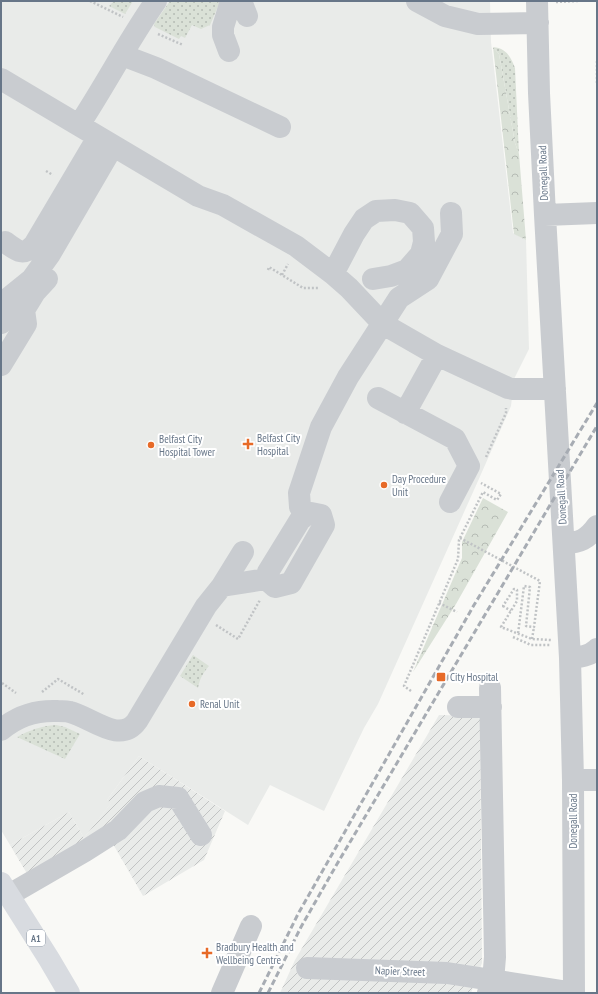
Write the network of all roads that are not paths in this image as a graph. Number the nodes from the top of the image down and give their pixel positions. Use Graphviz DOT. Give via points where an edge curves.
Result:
graph roads {
  1 [pos="156,1"];
  2 [pos="223,1"];
  3 [pos="231,1"];
  4 [pos="417,1"];
  5 [pos="538,1"];
  6 [pos="538,23"];
  7 [pos="222,26"];
  8 [pos="229,52"];
  9 [pos="122,55"];
  10 [pos="1,79"];
  11 [pos="79,125"];
  12 [pos="280,127"];
  13 [pos="106,142"];
  14 [pos="451,213"];
  15 [pos="597,213"];
  16 [pos="545,215"];
  17 [pos="5,242"];
  18 [pos="50,276"];
  19 [pos="373,279"];
  20 [pos="341,281"];
  21 [pos="7,299"];
  22 [pos="1,323"];
  23 [pos="383,324"];
  24 [pos="437,354"];
  25 [pos="1,365"];
  26 [pos="555,395"];
  27 [pos="378,398"];
  28 [pos="405,413"];
  29 [pos="450,502"];
  30 [pos="597,526"];
  31 [pos="564,540"];
  32 [pos="243,552"];
  33 [pos="222,586"];
  34 [pos="570,647"];
  35 [pos="597,649"];
  36 [pos="458,707"];
  37 [pos="1,730"];
  38 [pos="573,780"];
  39 [pos="597,780"];
  40 [pos="201,835"];
  41 [pos="5,889"];
  42 [pos="251,926"];
  43 [pos="307,968"];
  44 [pos="491,987"];
  45 [pos="574,992"];
  46 [pos="69,993"];
  47 [pos="222,993"];
  1 -- 9 [label="street"];
  2 -- 7 [label="street" via="220,13"];
  3 -- 7 [label="street"];
  4 -- 6 [label="street" via="445,16 478,24"];
  5 -- 6 [label="street, Donegall Road"];
  6 -- 16 [label="street, Donegall Road"];
  7 -- 8 [label="street"];
  9 -- 11 [label="street"];
  9 -- 12 [label="street" via="156,68"];
  10 -- 11 [label="street"];
  11 -- 13 [label="street"];
  13 -- 17 [label="street" via="29,250 23,252"];
  13 -- 20 [label="street" via="198,196 223,205 296,246"];
  13 -- 21 [label="street" via="50,254 32,279"];
  14 -- 23 [label="street" via="452,234 428,278 399,298"];
  15 -- 16 [label="street"];
  16 -- 26 [label="street, Donegall Road"];
  18 -- 25 [label="street" via="24,310 26,324"];
  19 -- 20 [label="street" via="407,270 421,254 424,242 423,228 410,213 395,210 376,211 364,219 354,234"];
  20 -- 23 [label="street"];
  21 -- 22 [label="street" via="7,313"];
  23 -- 24 [label="street"];
  23 -- 33 [label="street" via="348,377 321,427 299,493 300,507 306,515 300,520 266,579"];
  24 -- 26 [label="street" via="508,388"];
  24 -- 28 [label="street"];
  26 -- 31 [label="street, Donegall Road"];
  27 -- 28 [label="street"];
  28 -- 29 [label="street" via="455,439 469,466"];
  30 -- 31 [label="street" via="591,536 578,543"];
  31 -- 34 [label="street, Donegall Road"];
  32 -- 33 [label="street"];
  33 -- 37 [label="street" via="206,606 137,721 129,730 106,728 70,711 50,710 23,716"];
  34 -- 35 [label="street" via="583,656"];
  34 -- 38 [label="street, Donegall Road"];
  36 -- 44 [label="street" via="490,698 495,956"];
  38 -- 39 [label="street"];
  38 -- 45 [label="street, Donegall Road"];
  40 -- 41 [label="street" via="178,798 159,796 145,802 118,830 85,851"];
  41 -- 46 [label="main road, A1"];
  42 -- 47 [label="street"];
  43 -- 44 [label="street, Napier Street" via="446,973"];
  44 -- 45 [label="street, Napier Street"];
}
